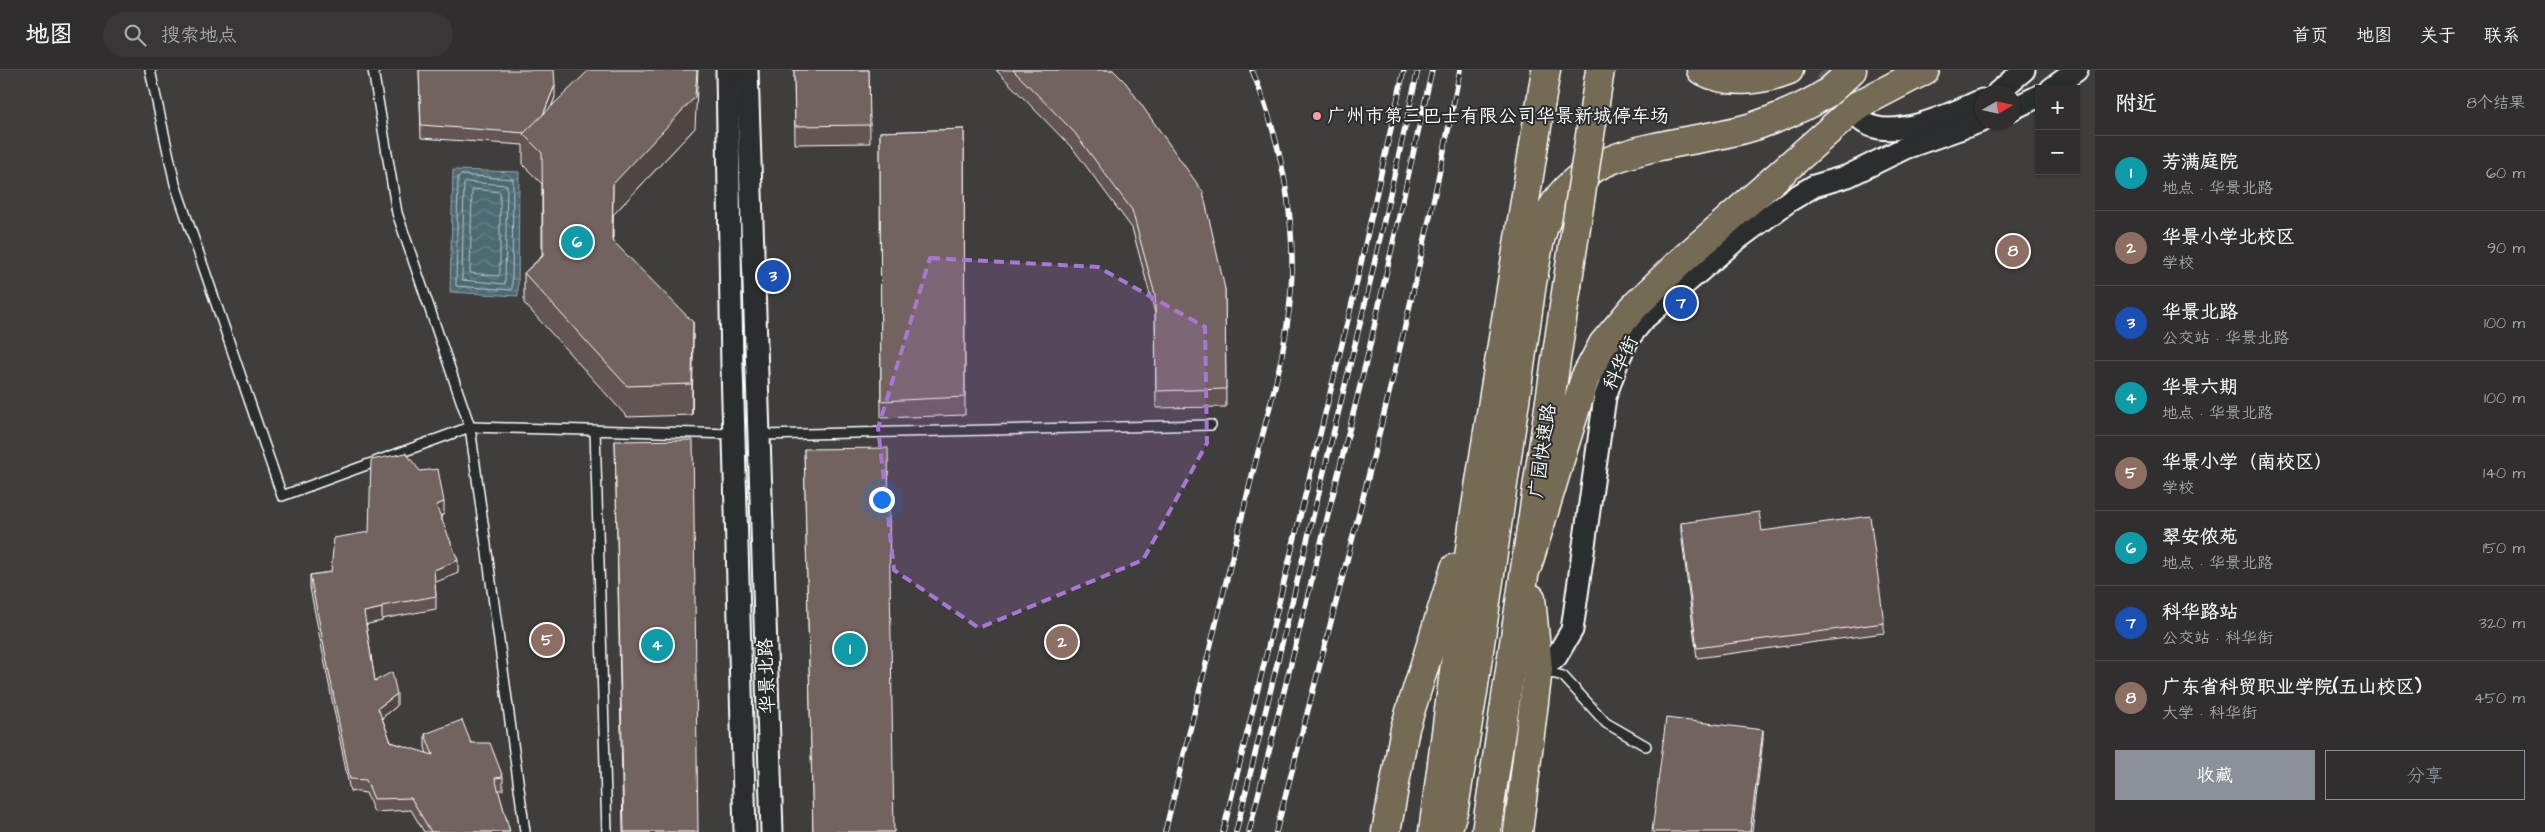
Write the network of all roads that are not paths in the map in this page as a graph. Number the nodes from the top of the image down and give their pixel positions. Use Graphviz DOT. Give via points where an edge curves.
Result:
graph roads {
  1 [pos="150,70"];
  2 [pos="373,70"];
  3 [pos="727,70"];
  4 [pos="747,70"];
  5 [pos="1546,70"];
  6 [pos="1600,70"];
  7 [pos="1701,70"];
  8 [pos="1789,70"];
  9 [pos="1852,70"];
  10 [pos="1925,70"];
  11 [pos="2024,70"];
  12 [pos="2077,70"];
  13 [pos="1826,81"];
  14 [pos="2006,85"];
  15 [pos="2056,85"];
  16 [pos="2035,98"];
  17 [pos="1975,103"];
  18 [pos="2020,105"];
  19 [pos="1861,120"];
  20 [pos="1975,123"];
  21 [pos="1211,426"];
  22 [pos="470,427"];
  23 [pos="595,430"];
  24 [pos="734,434"];
  25 [pos="760,435"];
  26 [pos="1474,519"];
  27 [pos="1527,567"];
  28 [pos="1538,669"];
  29 [pos="1646,746"];
  30 [pos="526,832"];
  31 [pos="607,832"];
  32 [pos="745,832"];
  33 [pos="772,832"];
  34 [pos="1386,832"];
  35 [pos="1434,832"];
  36 [pos="1447,832"];
  37 [pos="1486,832"];
  38 [pos="1518,832"];
  1 -- 22 [label="lane" via="175,184 282,496"];
  2 -- 22 [label="lane" via="396,214"];
  3 -- 24 [label="street, 华景北路"];
  4 -- 25 [label="street, 华景北路"];
  5 -- 26 [label="highway"];
  6 -- 27 [label="highway, 广园快速路, bridge"];
  7 -- 8 [label="highway" via="1714,77 1745,81"];
  9 -- 13 [label="highway"];
  10 -- 27 [label="highway" via="1858,105 1678,264 1602,344 1585,378"];
  11 -- 14 [label="street"];
  12 -- 15 [label="street"];
  13 -- 36 [label="highway" via="1790,112 1754,126 1626,154 1604,163 1565,190 1542,227 1474,682 1454,808"];
  16 -- 18 [label="street"];
  17 -- 19 [label="street" via="1945,118 1898,128 1877,129"];
  20 -- 28 [label="street, 科华街" via="1904,148 1848,176 1814,186 1735,240 1645,318 1616,363 1605,397 1572,630 1556,658"];
  21 -- 25 [label="lane"];
  22 -- 23 [label="lane"];
  22 -- 30 [label="lane"];
  23 -- 24 [label="lane"];
  23 -- 31 [label="lane"];
  24 -- 32 [label="street, 华景北路"];
  25 -- 33 [label="street, 华景北路"];
  26 -- 34 [label="highway" via="1405,728"];
  26 -- 35 [label="highway"];
  27 -- 28 [label="highway"];
  27 -- 37 [label="highway, 广园快速路"];
  28 -- 29 [label="lane" via="1563,676 1606,723"];
  28 -- 38 [label="highway"];
}
